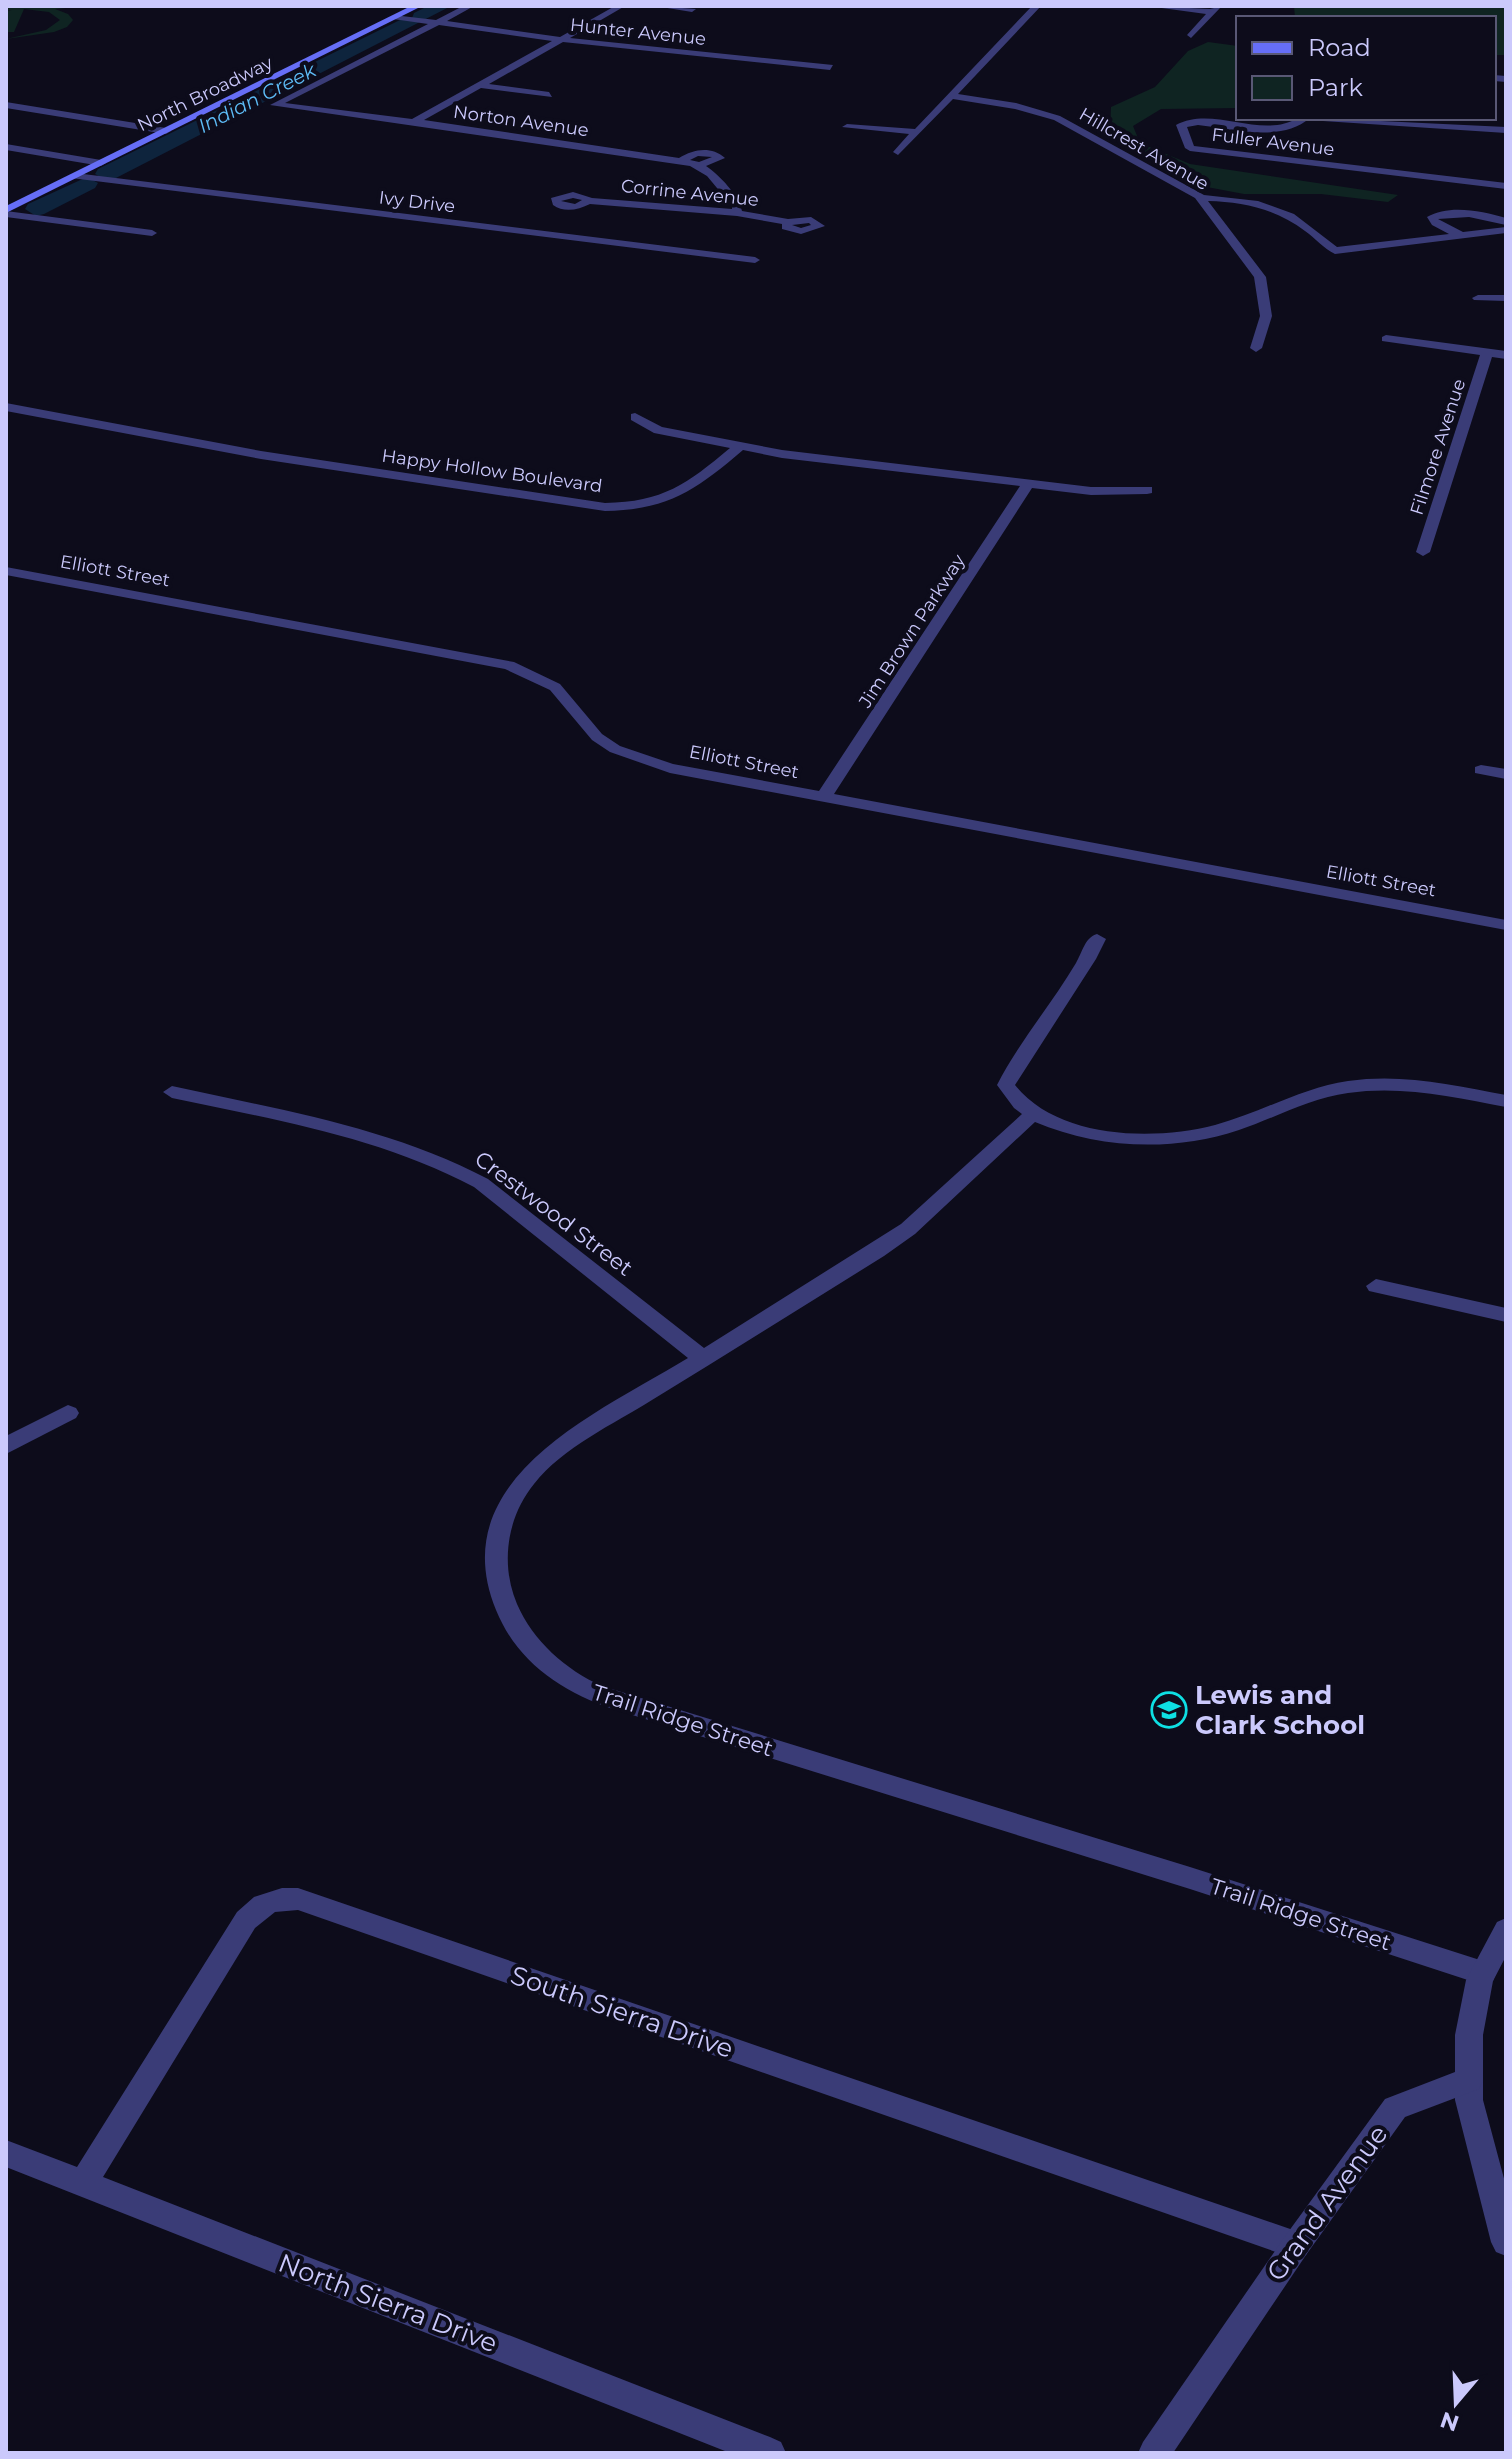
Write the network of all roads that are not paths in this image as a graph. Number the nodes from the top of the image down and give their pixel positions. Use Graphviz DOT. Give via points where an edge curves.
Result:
graph roads {
  1 [pos="418,6"];
  2 [pos="470,6"];
  3 [pos="621,6"];
  4 [pos="659,6"];
  5 [pos="1037,6"];
  6 [pos="1151,6"];
  7 [pos="692,9"];
  8 [pos="1216,9"];
  9 [pos="396,17"];
  10 [pos="438,23"];
  11 [pos="1191,35"];
  12 [pos="561,40"];
  13 [pos="830,67"];
  14 [pos="480,85"];
  15 [pos="549,95"];
  16 [pos="951,96"];
  17 [pos="6,105"];
  18 [pos="275,105"];
  19 [pos="1302,120"];
  20 [pos="1350,120"];
  21 [pos="1408,120"];
  22 [pos="414,122"];
  23 [pos="847,127"];
  24 [pos="1444,127"];
  25 [pos="1506,130"];
  26 [pos="166,131"];
  27 [pos="917,132"];
  28 [pos="6,147"];
  29 [pos="898,152"];
  30 [pos="682,161"];
  31 [pos="101,163"];
  32 [pos="700,165"];
  33 [pos="75,176"];
  34 [pos="1201,198"];
  35 [pos="1499,198"];
  36 [pos="589,201"];
  37 [pos="6,212"];
  38 [pos="737,213"];
  39 [pos="788,222"];
  40 [pos="1506,222"];
  41 [pos="1506,230"];
  42 [pos="152,233"];
  43 [pos="1462,236"];
  44 [pos="755,260"];
  45 [pos="1478,298"];
  46 [pos="1506,298"];
  47 [pos="1386,339"];
  48 [pos="1256,348"];
  49 [pos="1487,353"];
  50 [pos="1506,355"];
  51 [pos="6,407"];
  52 [pos="635,417"];
  53 [pos="740,446"];
  54 [pos="1029,482"];
  55 [pos="1147,490"];
  56 [pos="1423,552"];
  57 [pos="6,571"];
  58 [pos="1481,770"];
  59 [pos="1506,774"];
  60 [pos="823,798"];
  61 [pos="1506,925"];
  62 [pos="1097,939"];
  63 [pos="172,1092"];
  64 [pos="1506,1101"];
  65 [pos="1033,1114"];
  66 [pos="1376,1286"];
  67 [pos="1506,1315"];
  68 [pos="704,1359"];
  69 [pos="68,1413"];
  70 [pos="6,1446"];
  71 [pos="1506,1930"];
  72 [pos="1483,1973"];
  73 [pos="1469,2080"];
  74 [pos="6,2153"];
  75 [pos="83,2183"];
  76 [pos="1506,2242"];
  77 [pos="1296,2245"];
  78 [pos="770,2453"];
  79 [pos="1154,2453"];
  1 -- 9 [label="main road, North Broadway"];
  2 -- 10 [label="street, North Broadway"];
  3 -- 12 [label="street"];
  4 -- 7 [label="street"];
  5 -- 16 [label="street"];
  6 -- 8 [label="street"];
  8 -- 11 [label="street"];
  9 -- 10 [label="street, Hunter Avenue"];
  9 -- 26 [label="main road, North Broadway"];
  10 -- 12 [label="street, Hunter Avenue"];
  10 -- 18 [label="street, North Broadway"];
  12 -- 13 [label="street, Hunter Avenue"];
  12 -- 14 [label="street"];
  14 -- 15 [label="street"];
  14 -- 22 [label="street"];
  16 -- 27 [label="street"];
  16 -- 34 [label="street, Hillcrest Avenue" via="1057,118"];
  17 -- 26 [label="street"];
  18 -- 22 [label="street, Norton Avenue"];
  19 -- 35 [label="street, Fuller Avenue" via="1276,130 1181,125 1190,148"];
  20 -- 24 [label="street"];
  21 -- 24 [label="street"];
  22 -- 30 [label="street, Norton Avenue"];
  23 -- 27 [label="street"];
  24 -- 25 [label="street"];
  26 -- 31 [label="main road, North Broadway"];
  27 -- 29 [label="street"];
  28 -- 31 [label="street"];
  30 -- 32 [label="street, Norton Avenue"];
  30 -- 32 [label="street" via="697,153 720,158"];
  31 -- 33 [label="main road, North Broadway"];
  32 -- 38 [label="street" via="737,206"];
  33 -- 37 [label="main road, North Broadway"];
  33 -- 44 [label="street, Ivy Drive"];
  34 -- 43 [label="street" via="1266,205 1335,251"];
  34 -- 48 [label="street, Hillcrest Avenue" via="1260,277 1266,316"];
  35 -- 40 [label="street"];
  35 -- 43 [label="street" via="1432,217"];
  36 -- 38 [label="street, Corrine Avenue"];
  37 -- 42 [label="street"];
  38 -- 39 [label="street, Corrine Avenue"];
  41 -- 43 [label="street"];
  45 -- 46 [label="street"];
  47 -- 49 [label="street"];
  49 -- 50 [label="street"];
  49 -- 56 [label="street, Filmore Avenue"];
  51 -- 53 [label="street, Happy Hollow Boulevard" via="273,457 605,507 670,499"];
  52 -- 53 [label="street" via="658,430"];
  53 -- 54 [label="street"];
  54 -- 55 [label="street" via="1091,491"];
  54 -- 60 [label="street, Jim Brown Parkway"];
  57 -- 60 [label="street, Elliott Street" via="509,665 555,687 597,737 628,755"];
  58 -- 59 [label="street"];
  60 -- 61 [label="street, Elliott Street"];
  62 -- 65 [label="street" via="1006,1085 1011,1097"];
  63 -- 68 [label="street, Crestwood Street" via="398,1146 457,1169"];
  64 -- 65 [label="street" via="1420,1087 1365,1085 1313,1095 1210,1132 1179,1135 1076,1131"];
  65 -- 68 [label="street, Trail Ridge Street" via="908,1229"];
  66 -- 67 [label="street"];
  68 -- 72 [label="street, Trail Ridge Street" via="550,1455 509,1503 496,1545 498,1589 510,1620 547,1665 579,1686 651,1711"];
  69 -- 70 [label="street"];
  71 -- 72 [label="street"];
  72 -- 73 [label="street" via="1469,2035"];
  73 -- 76 [label="street" via="1469,2100"];
  73 -- 77 [label="street, Grand Avenue" via="1395,2108"];
  74 -- 75 [label="street, North Sierra Drive"];
  75 -- 77 [label="street, South Sierra Drive" via="246,1920 276,1898 313,1904"];
  75 -- 78 [label="street, North Sierra Drive"];
  77 -- 79 [label="street, Grand Avenue"];
}
